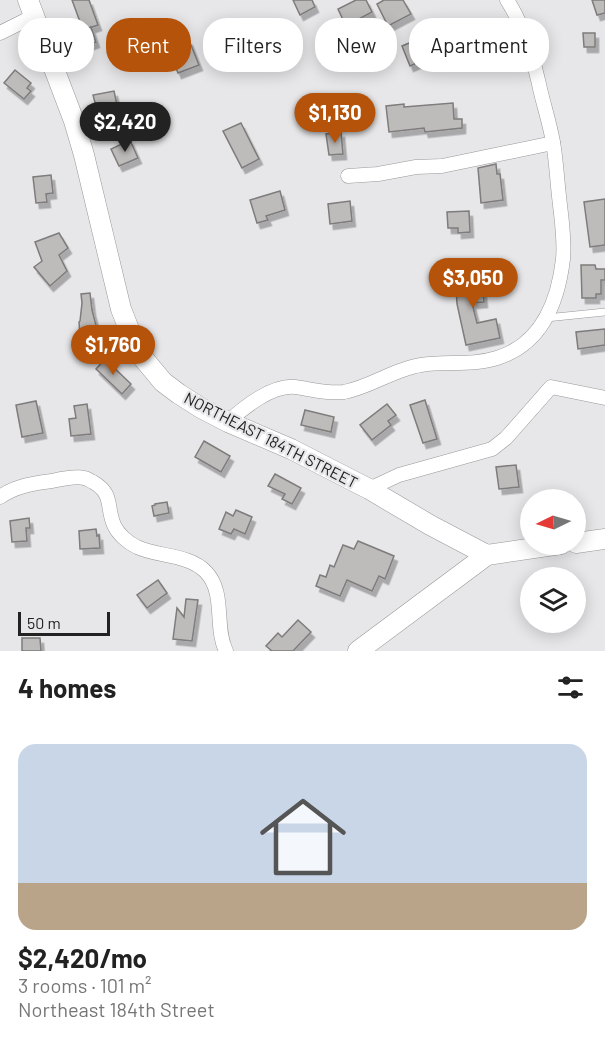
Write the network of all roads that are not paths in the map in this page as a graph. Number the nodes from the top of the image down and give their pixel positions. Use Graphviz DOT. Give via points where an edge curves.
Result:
graph roads {
  1 [pos="507,0"];
  2 [pos="31,8"];
  3 [pos="0,33"];
  4 [pos="553,143"];
  5 [pos="348,176"];
  6 [pos="605,312"];
  7 [pos="546,318"];
  8 [pos="605,399"];
  9 [pos="228,422"];
  10 [pos="369,489"];
  11 [pos="0,497"];
  12 [pos="605,539"];
  13 [pos="586,542"];
  14 [pos="520,550"];
  15 [pos="487,555"];
  16 [pos="226,651"];
  17 [pos="358,651"];
  1 -- 4 [label="street" via="534,63"];
  2 -- 3 [label="street"];
  2 -- 9 [label="street, NORTHEAST 184TH STREET" via="74,121 118,299 132,336 143,358 164,382"];
  4 -- 5 [label="street" via="442,166"];
  4 -- 7 [label="street" via="563,232 562,259"];
  6 -- 7 [label="lane"];
  7 -- 9 [label="street" via="534,337 499,358 477,363 422,364 343,392 293,387 276,390 243,408"];
  8 -- 10 [label="street" via="551,387 492,449 399,475"];
  9 -- 10 [label="street, NORTHEAST 184TH STREET"];
  10 -- 15 [label="street, NORTHEAST 184TH STREET"];
  11 -- 16 [label="street" via="30,484 84,477 103,488 114,526 124,539 137,547 189,560 206,572 215,588 221,641"];
  12 -- 13 [label="street"];
  14 -- 15 [label="street"];
  15 -- 17 [label="street"];
}
